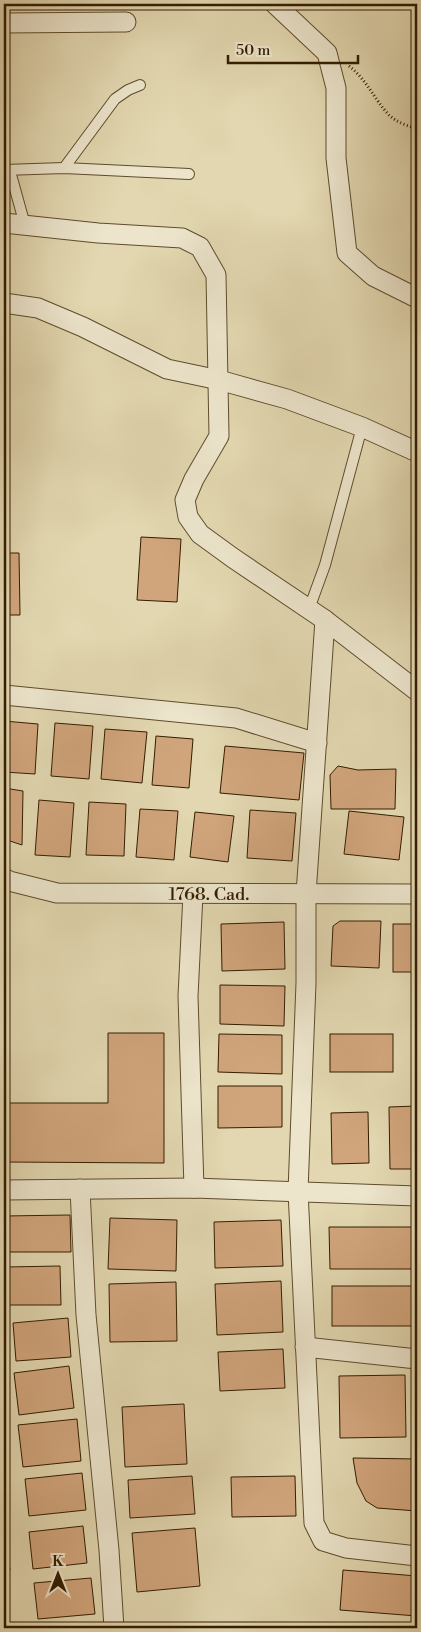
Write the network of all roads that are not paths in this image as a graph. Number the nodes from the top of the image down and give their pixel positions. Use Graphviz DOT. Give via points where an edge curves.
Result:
graph roads {
  1 [pos="275,4"];
  2 [pos="126,22"];
  3 [pos="4,23"];
  4 [pos="140,85"];
  5 [pos="64,168"];
  6 [pos="7,170"];
  7 [pos="189,174"];
  8 [pos="4,223"];
  9 [pos="25,225"];
  10 [pos="417,298"];
  11 [pos="4,302"];
  12 [pos="219,380"];
  13 [pos="362,427"];
  14 [pos="417,452"];
  15 [pos="309,609"];
  16 [pos="325,620"];
  17 [pos="417,691"];
  18 [pos="4,696"];
  19 [pos="317,742"];
  20 [pos="4,878"];
  21 [pos="193,894"];
  22 [pos="306,894"];
  23 [pos="417,894"];
  24 [pos="194,1188"];
  25 [pos="80,1189"];
  26 [pos="4,1190"];
  27 [pos="298,1191"];
  28 [pos="417,1196"];
  29 [pos="305,1347"];
  30 [pos="417,1359"];
  31 [pos="417,1556"];
  32 [pos="114,1628"];
  1 -- 10 [label="street" via="327,53 336,88 336,158 347,253 372,276"];
  2 -- 3 [label="street"];
  4 -- 5 [label="lane" via="115,99"];
  5 -- 6 [label="lane"];
  5 -- 7 [label="lane"];
  6 -- 9 [label="lane"];
  8 -- 9 [label="street"];
  9 -- 12 [label="street" via="182,238 200,247 216,275"];
  11 -- 12 [label="street" via="38,308 167,369"];
  12 -- 13 [label="street" via="287,399"];
  12 -- 15 [label="street" via="219,436 185,500 188,518 200,534"];
  13 -- 14 [label="street"];
  13 -- 15 [label="lane" via="325,566"];
  15 -- 16 [label="street"];
  16 -- 17 [label="street"];
  16 -- 19 [label="street"];
  18 -- 19 [label="street" via="236,718"];
  19 -- 22 [label="street"];
  20 -- 21 [label="street, 1768. Cad." via="57,893"];
  21 -- 22 [label="street, 1768. Cad."];
  21 -- 24 [label="street" via="188,996"];
  22 -- 23 [label="street, 1768. Cad."];
  22 -- 27 [label="street"];
  24 -- 25 [label="street"];
  24 -- 27 [label="street"];
  25 -- 26 [label="street"];
  25 -- 32 [label="street" via="86,1315"];
  27 -- 28 [label="street"];
  27 -- 29 [label="street"];
  29 -- 30 [label="street"];
  29 -- 31 [label="street" via="314,1523 323,1541 346,1548"];
}
